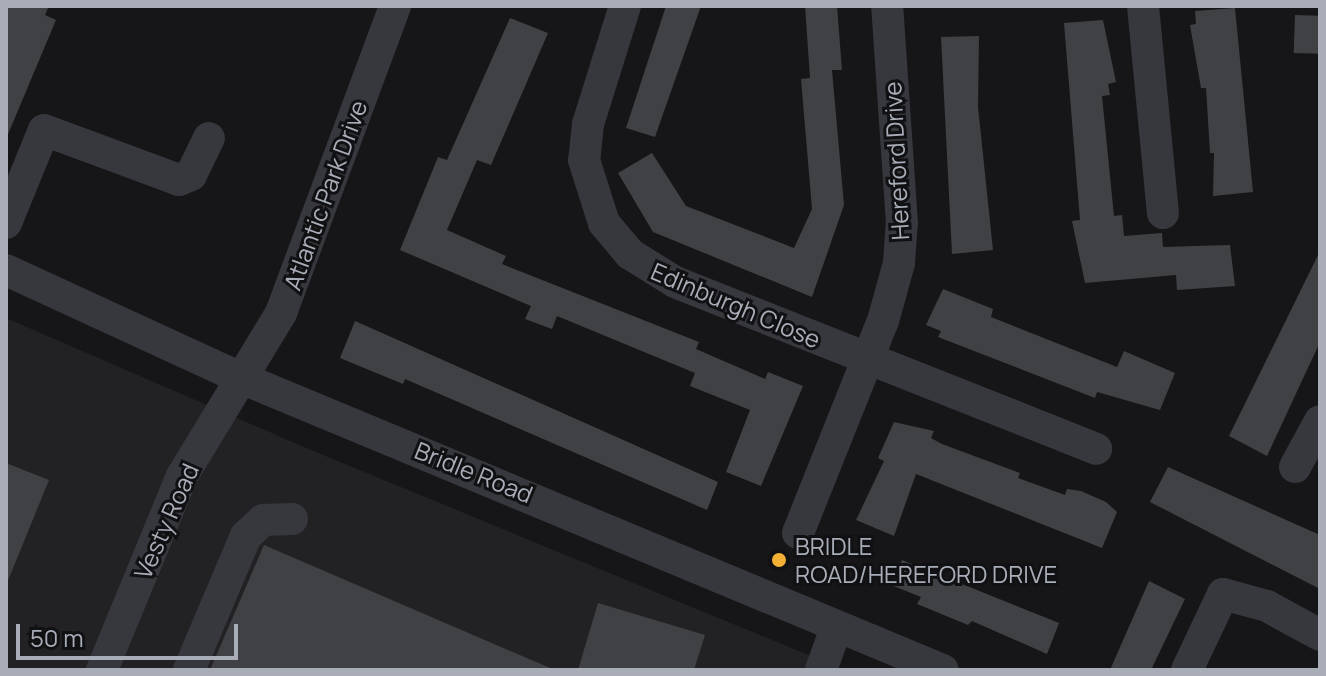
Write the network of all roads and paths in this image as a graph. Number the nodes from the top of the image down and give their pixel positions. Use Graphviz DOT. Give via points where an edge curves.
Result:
graph roads {
  1 [pos="395,6"];
  2 [pos="887,6"];
  3 [pos="1143,6"];
  4 [pos="625,8"];
  5 [pos="209,138"];
  6 [pos="1163,213"];
  7 [pos="6,223"];
  8 [pos="6,270"];
  9 [pos="868,360"];
  10 [pos="241,378"];
  11 [pos="1320,421"];
  12 [pos="1096,449"];
  13 [pos="1295,467"];
  14 [pos="292,519"];
  15 [pos="798,533"];
  16 [pos="836,628"];
  17 [pos="1320,635"];
  18 [pos="102,670"];
  19 [pos="189,670"];
  20 [pos="821,670"];
  21 [pos="943,670"];
  22 [pos="1187,670"];
  1 -- 10 [label="street, Atlantic Park Drive" via="281,313"];
  2 -- 9 [label="street, Hereford Drive" via="902,224 894,289"];
  3 -- 6 [label="street"];
  4 -- 9 [label="street, Edinburgh Close" via="584,143 588,184 615,240 648,269 675,282"];
  5 -- 7 [label="street" via="191,175 179,180 44,130"];
  8 -- 10 [label="street, Bridle Road"];
  9 -- 12 [label="street"];
  9 -- 15 [label="street, Hereford Drive"];
  10 -- 16 [label="street, Bridle Road" via="518,489"];
  10 -- 18 [label="street, Vesty Road" via="182,476"];
  11 -- 13 [label="street"];
  14 -- 19 [label="street" via="263,520 246,536"];
  16 -- 20 [label="street"];
  16 -- 21 [label="street, Bridle Road"];
  17 -- 22 [label="street" via="1267,606 1223,594"];
}
